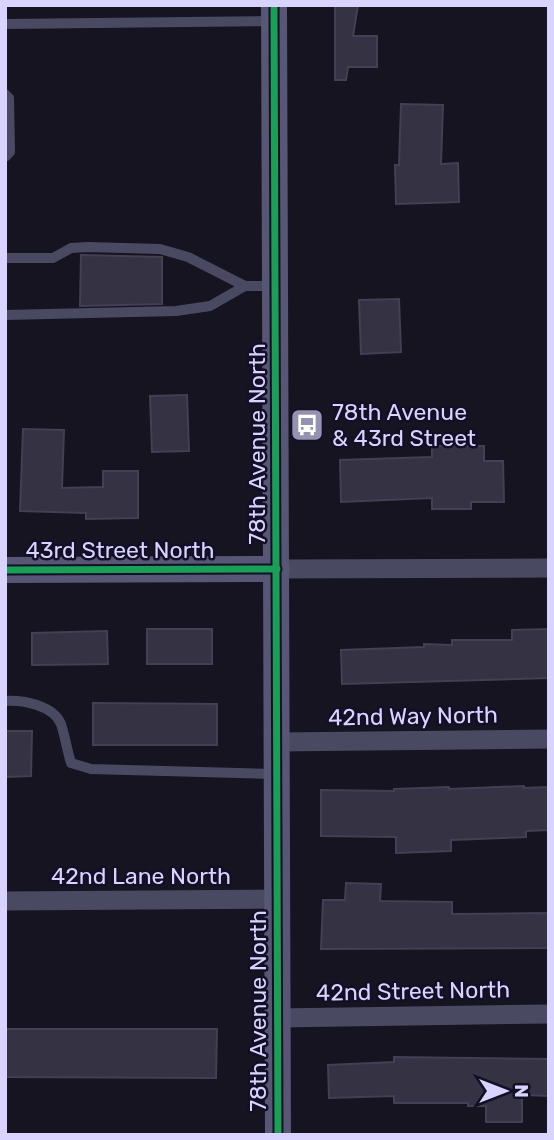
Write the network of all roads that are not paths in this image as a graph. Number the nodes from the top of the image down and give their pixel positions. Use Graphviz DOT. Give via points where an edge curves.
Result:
graph roads {
  1 [pos="274,13"];
  2 [pos="5,24"];
  3 [pos="5,94"];
  4 [pos="5,157"];
  5 [pos="5,258"];
  6 [pos="245,286"];
  7 [pos="275,286"];
  8 [pos="5,315"];
  9 [pos="549,568"];
  10 [pos="276,569"];
  11 [pos="5,570"];
  12 [pos="5,701"];
  13 [pos="549,739"];
  14 [pos="277,743"];
  15 [pos="277,774"];
  16 [pos="277,899"];
  17 [pos="5,901"];
  18 [pos="549,1014"];
  19 [pos="277,1018"];
  20 [pos="278,1135"];
  1 -- 2 [label="lane"];
  1 -- 7 [label="street, 78th Avenue North"];
  3 -- 4 [label="lane" via="9,98 10,152"];
  5 -- 6 [label="lane" via="53,258 71,248 88,247 160,249 188,257"];
  6 -- 7 [label="lane"];
  6 -- 8 [label="lane" via="210,306 176,311"];
  7 -- 10 [label="street, 78th Avenue North"];
  9 -- 10 [label="street, 43rd Street North"];
  10 -- 11 [label="street, 43rd Street North"];
  10 -- 14 [label="street, 78th Avenue North"];
  12 -- 15 [label="lane" via="43,708 60,721 71,763 91,769"];
  13 -- 14 [label="street, 42nd Way North"];
  14 -- 15 [label="street, 78th Avenue North"];
  15 -- 16 [label="street, 78th Avenue North"];
  16 -- 17 [label="street, 42nd Lane North"];
  16 -- 19 [label="street, 78th Avenue North"];
  18 -- 19 [label="street, 42nd Street North"];
  19 -- 20 [label="street, 78th Avenue North"];
}
